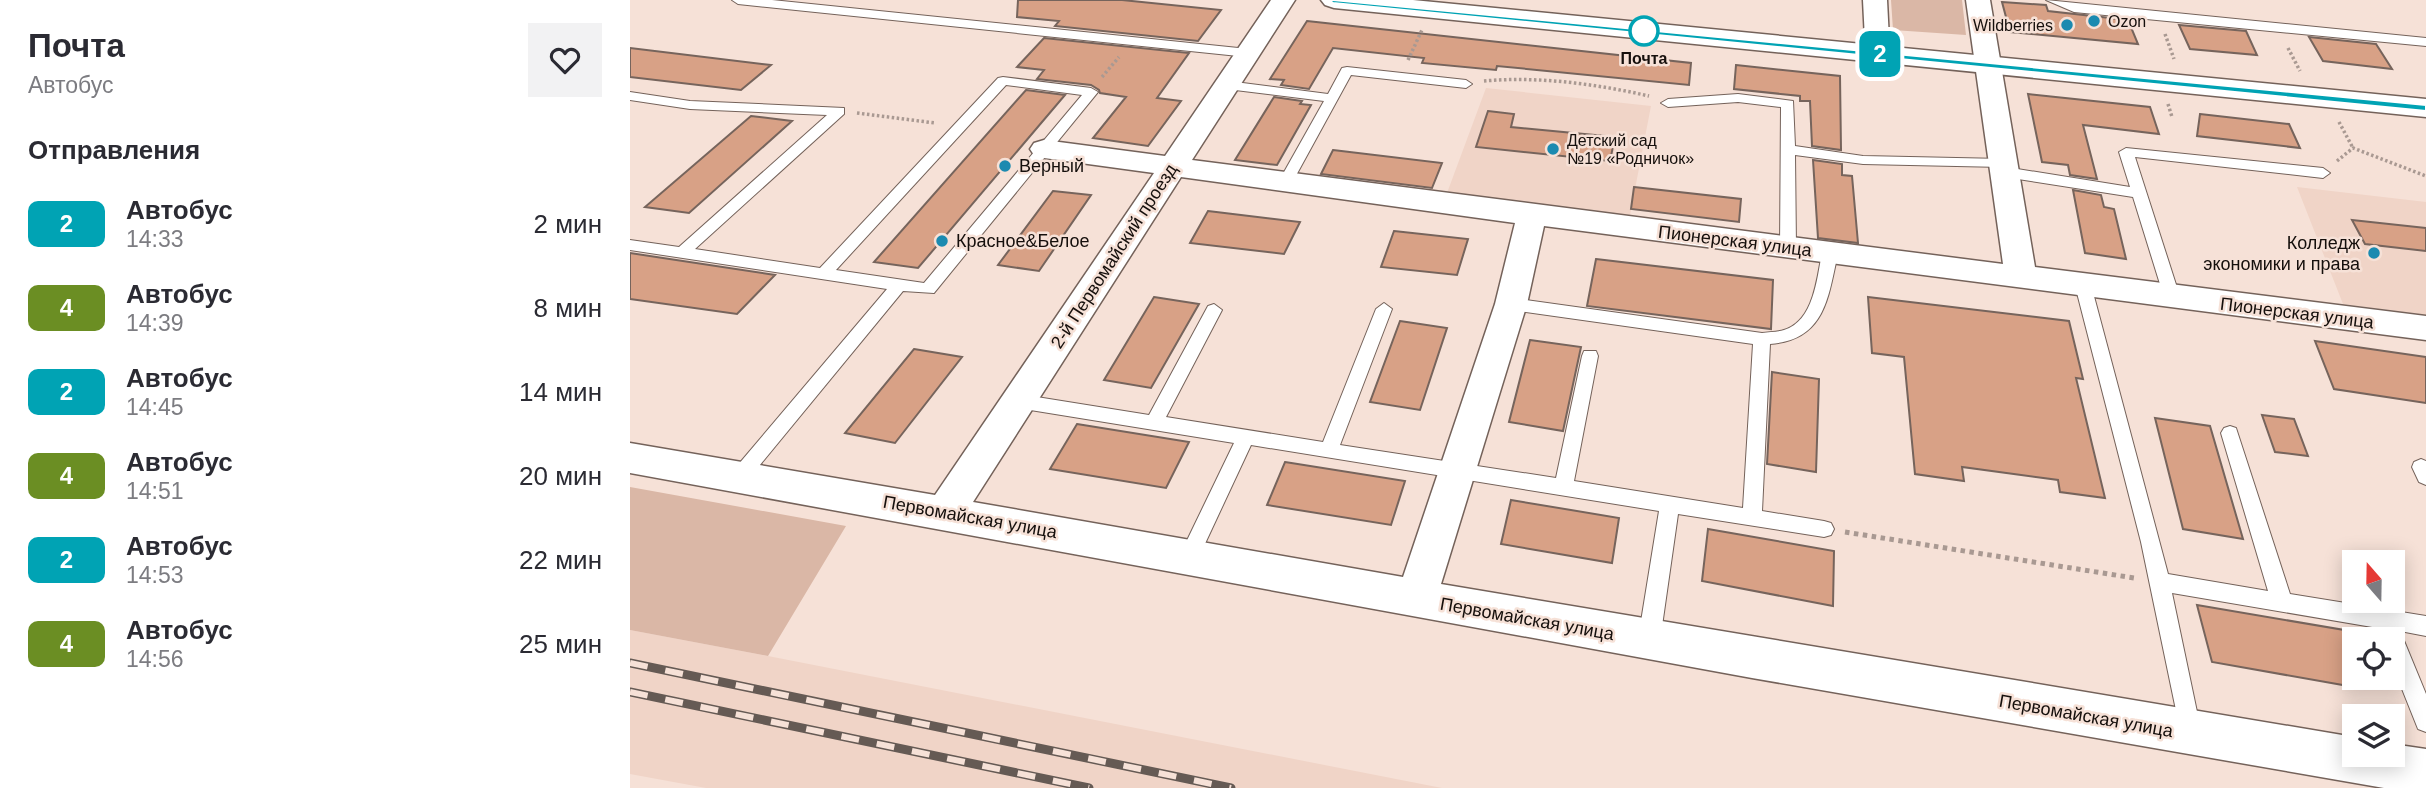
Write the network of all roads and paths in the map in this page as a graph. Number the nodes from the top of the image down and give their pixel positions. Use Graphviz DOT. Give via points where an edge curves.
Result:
graph roads {
  1 [pos="738,0"];
  2 [pos="1283,0"];
  3 [pos="1334,0"];
  4 [pos="1875,0"];
  5 [pos="1978,0"];
  6 [pos="2052,0"];
  7 [pos="1426,22"];
  8 [pos="2277,28"];
  9 [pos="2426,42"];
  10 [pos="1132,43"];
  11 [pos="1248,52"];
  12 [pos="1874,54"];
  13 [pos="1989,66"];
  14 [pos="1400,76"];
  15 [pos="2304,77"];
  16 [pos="1466,84"];
  17 [pos="1227,85"];
  18 [pos="1091,92"];
  19 [pos="630,96"];
  20 [pos="1332,98"];
  21 [pos="1668,103"];
  22 [pos="2426,108"];
  23 [pos="839,111"];
  24 [pos="2336,116"];
  25 [pos="963,126"];
  26 [pos="2353,148"];
  27 [pos="1044,149"];
  28 [pos="1789,150"];
  29 [pos="1174,165"];
  30 [pos="2004,167"];
  31 [pos="2323,173"];
  32 [pos="2426,176"];
  33 [pos="1286,181"];
  34 [pos="2139,193"];
  35 [pos="1532,215"];
  36 [pos="630,245"];
  37 [pos="1788,248"];
  38 [pos="683,252"];
  39 [pos="1830,253"];
  40 [pos="825,272"];
  41 [pos="2021,277"];
  42 [pos="2083,285"];
  43 [pos="898,286"];
  44 [pos="2172,297"];
  45 [pos="1511,303"];
  46 [pos="1384,309"];
  47 [pos="1214,310"];
  48 [pos="2426,328"];
  49 [pos="1762,339"];
  50 [pos="1590,356"];
  51 [pos="1018,401"];
  52 [pos="1154,423"];
  53 [pos="2230,433"];
  54 [pos="1246,437"];
  55 [pos="1329,450"];
  56 [pos="630,458"];
  57 [pos="1457,471"];
  58 [pos="739,477"];
  59 [pos="1563,488"];
  60 [pos="1670,505"];
  61 [pos="945,512"];
  62 [pos="1752,517"];
  63 [pos="1824,529"];
  64 [pos="1189,557"];
  65 [pos="2159,582"];
  66 [pos="1416,599"];
  67 [pos="2282,602"];
  68 [pos="2385,619"];
  69 [pos="2426,626"];
  70 [pos="1649,640"];
  71 [pos="2426,721"];
  72 [pos="2191,734"];
  73 [pos="2426,772"];
  1 -- 10 [label="lane"];
  2 -- 11 [label="street, 2-й Первомайский проезд"];
  3 -- 12 [label="main road"];
  4 -- 12 [label="street"];
  5 -- 13 [label="street"];
  6 -- 8 [label="lane" via="2074,8"];
  7 -- 14 [label="path"];
  8 -- 9 [label="lane"];
  8 -- 15 [label="path"];
  10 -- 11 [label="lane"];
  10 -- 18 [label="path"];
  11 -- 17 [label="street, 2-й Первомайский проезд"];
  12 -- 13 [label="main road"];
  13 -- 22 [label="main road"];
  13 -- 30 [label="street"];
  14 -- 16 [label="lane"];
  14 -- 20 [label="lane" via="1347,71"];
  16 -- 21 [label="path" via="1517,79 1620,90"];
  17 -- 20 [label="lane"];
  17 -- 29 [label="street, 2-й Первомайский проезд"];
  18 -- 25 [label="lane" via="1003,81"];
  18 -- 27 [label="lane"];
  19 -- 23 [label="lane" via="690,105"];
  20 -- 33 [label="lane"];
  21 -- 28 [label="lane" via="1738,98 1788,104"];
  23 -- 25 [label="path"];
  23 -- 38 [label="lane"];
  24 -- 26 [label="path"];
  25 -- 40 [label="lane"];
  26 -- 31 [label="path"];
  26 -- 32 [label="path"];
  27 -- 29 [label="street, Пионерская улица"];
  27 -- 43 [label="lane" via="928,289"];
  28 -- 30 [label="lane" via="1863,160"];
  28 -- 37 [label="lane"];
  29 -- 33 [label="street, Пионерская улица"];
  29 -- 51 [label="street, 2-й Первомайский проезд"];
  30 -- 34 [label="lane"];
  30 -- 41 [label="street"];
  31 -- 34 [label="lane" via="2126,152"];
  33 -- 35 [label="street, Пионерская улица"];
  34 -- 44 [label="lane"];
  35 -- 37 [label="street, Пионерская улица"];
  35 -- 45 [label="street"];
  36 -- 38 [label="lane"];
  37 -- 39 [label="street, Пионерская улица"];
  38 -- 40 [label="lane"];
  39 -- 41 [label="street, Пионерская улица"];
  39 -- 49 [label="lane" via="1816,309 1807,323 1790,335"];
  40 -- 43 [label="lane"];
  41 -- 42 [label="street, Пионерская улица"];
  42 -- 44 [label="street, Пионерская улица"];
  42 -- 65 [label="lane"];
  43 -- 58 [label="lane"];
  44 -- 48 [label="street, Пионерская улица"];
  45 -- 49 [label="lane"];
  45 -- 57 [label="street"];
  46 -- 55 [label="lane"];
  47 -- 52 [label="lane"];
  49 -- 62 [label="lane"];
  50 -- 59 [label="lane"];
  51 -- 52 [label="lane"];
  51 -- 61 [label="street, 2-й Первомайский проезд"];
  52 -- 54 [label="lane"];
  53 -- 67 [label="lane"];
  54 -- 55 [label="lane"];
  54 -- 64 [label="lane"];
  55 -- 57 [label="lane"];
  56 -- 58 [label="street, Первомайская улица"];
  57 -- 59 [label="lane"];
  57 -- 66 [label="street"];
  58 -- 61 [label="street, Первомайская улица"];
  59 -- 60 [label="lane"];
  60 -- 62 [label="lane"];
  60 -- 70 [label="lane"];
  61 -- 64 [label="street, Первомайская улица"];
  62 -- 63 [label="lane"];
  63 -- 65 [label="path"];
  64 -- 66 [label="street, Первомайская улица"];
  65 -- 67 [label="lane"];
  65 -- 72 [label="lane"];
  66 -- 70 [label="street, Первомайская улица"];
  67 -- 68 [label="lane"];
  68 -- 69 [label="lane"];
  68 -- 71 [label="lane"];
  70 -- 72 [label="street, Первомайская улица"];
  72 -- 73 [label="street, Первомайская улица"];
}
